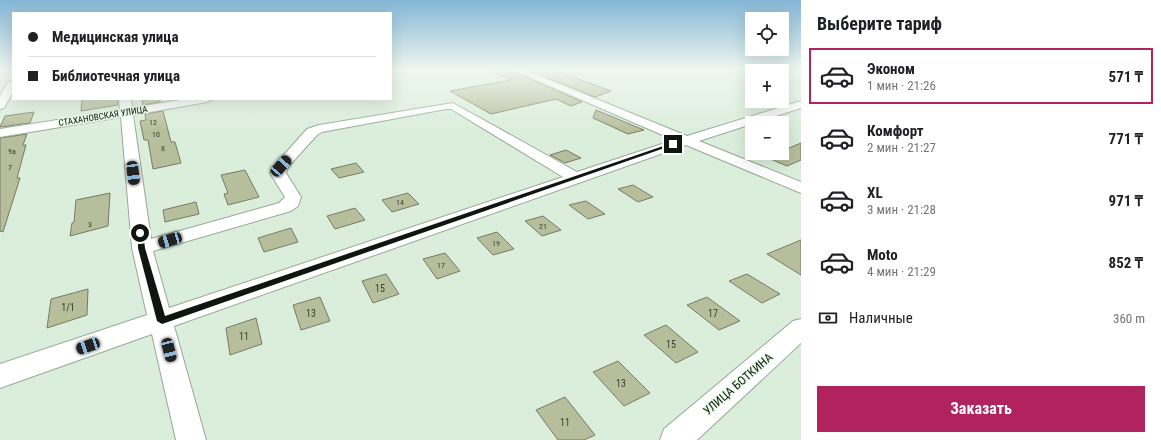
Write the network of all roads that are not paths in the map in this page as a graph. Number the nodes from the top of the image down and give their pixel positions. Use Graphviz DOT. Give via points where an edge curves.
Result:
graph roads {
  1 [pos="9,91"];
  2 [pos="568,91"];
  3 [pos="195,100"];
  4 [pos="801,104"];
  5 [pos="0,106"];
  6 [pos="125,106"];
  7 [pos="0,133"];
  8 [pos="687,140"];
  9 [pos="576,178"];
  10 [pos="801,188"];
  11 [pos="142,248"];
  12 [pos="162,321"];
  13 [pos="801,328"];
  14 [pos="0,376"];
  15 [pos="191,440"];
  16 [pos="674,440"];
  1 -- 5 [label="street"];
  2 -- 8 [label="street"];
  3 -- 6 [label="street, СТАХАНОВСКАЯ УЛИЦА"];
  4 -- 8 [label="street"];
  6 -- 7 [label="street, СТАХАНОВСКАЯ УЛИЦА"];
  6 -- 11 [label="street"];
  8 -- 9 [label="street"];
  8 -- 10 [label="street"];
  9 -- 11 [label="street" via="453,106 446,106 312,132 281,166 278,173 292,197 292,202 285,207"];
  9 -- 12 [label="street"];
  11 -- 12 [label="street"];
  12 -- 14 [label="street"];
  12 -- 15 [label="street"];
  13 -- 16 [label="street, УЛИЦА БОТКИНА"];
}
